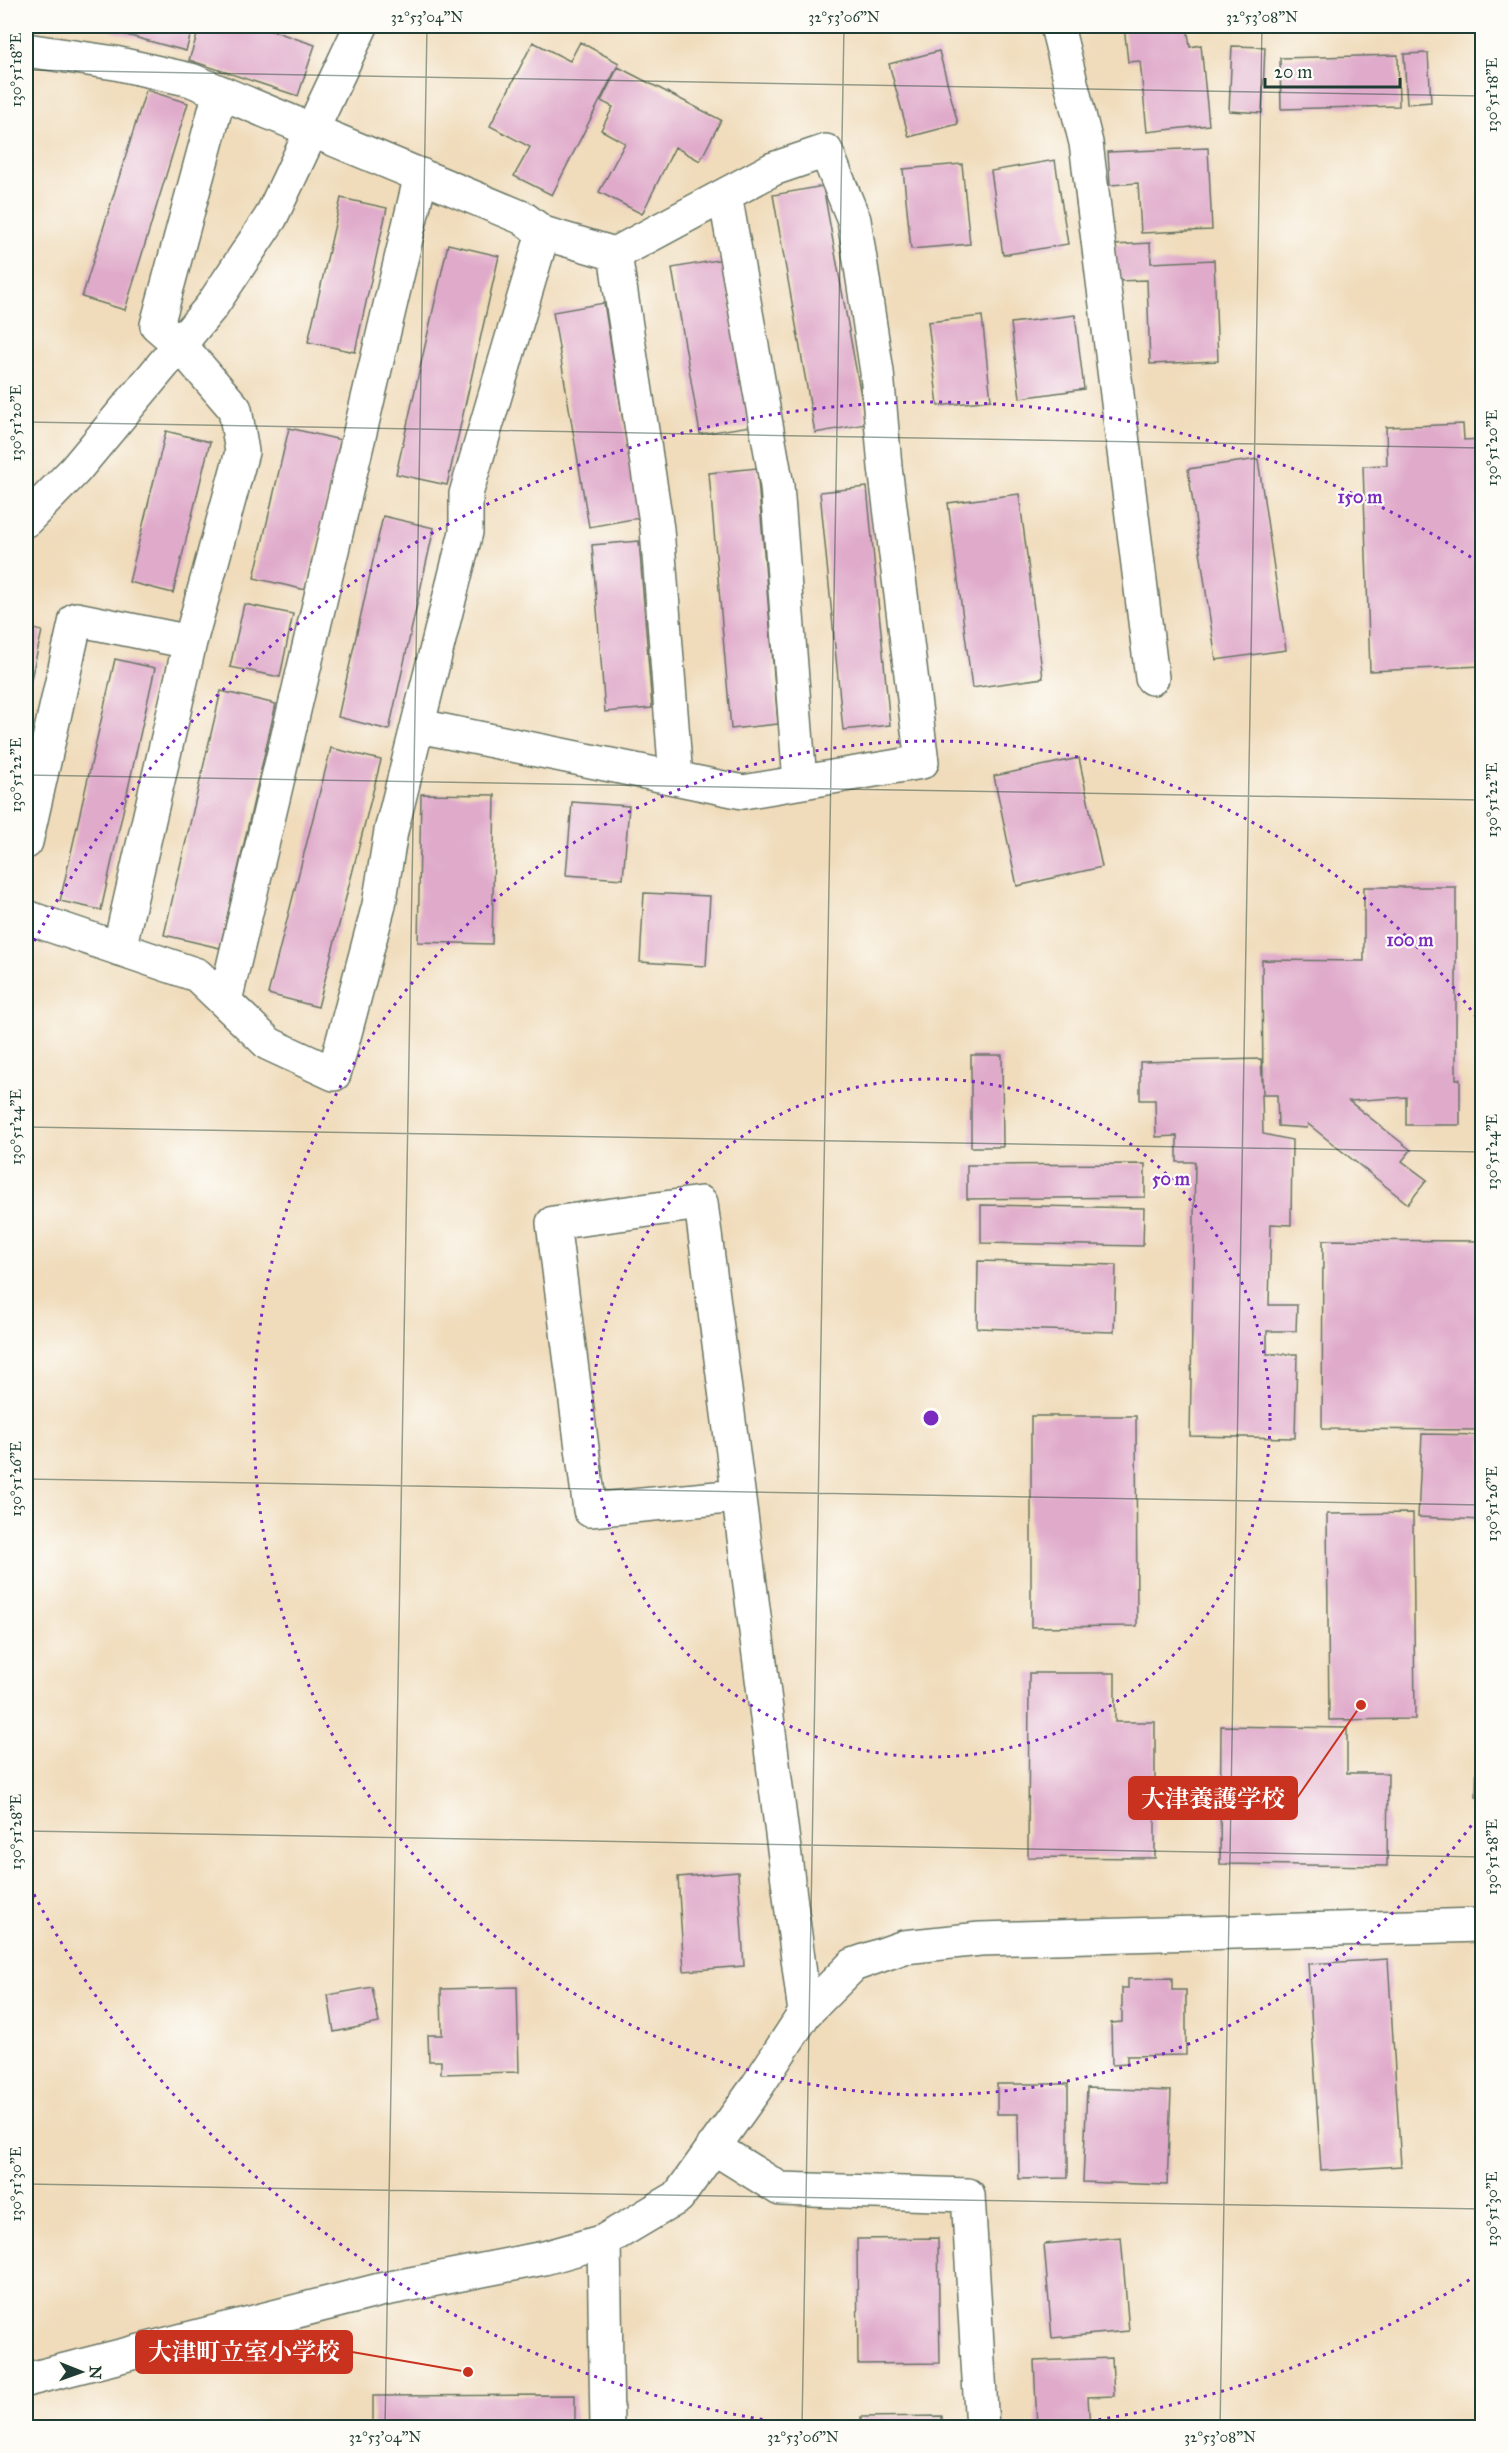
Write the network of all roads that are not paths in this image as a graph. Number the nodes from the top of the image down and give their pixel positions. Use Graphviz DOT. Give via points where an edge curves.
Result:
graph roads {
  1 [pos="361,26"];
  2 [pos="1057,26"];
  3 [pos="26,50"];
  4 [pos="220,92"];
  5 [pos="312,129"];
  6 [pos="421,175"];
  7 [pos="725,195"];
  8 [pos="543,233"];
  9 [pos="615,254"];
  10 [pos="180,345"];
  11 [pos="26,520"];
  12 [pos="190,642"];
  13 [pos="1152,678"];
  14 [pos="419,726"];
  15 [pos="676,778"];
  16 [pos="800,782"];
  17 [pos="26,842"];
  18 [pos="26,917"];
  19 [pos="119,949"];
  20 [pos="225,1001"];
  21 [pos="738,1496"];
  22 [pos="1482,1925"];
  23 [pos="805,2013"];
  24 [pos="713,2147"];
  25 [pos="604,2241"];
  26 [pos="26,2380"];
  27 [pos="607,2427"];
  28 [pos="981,2427"];
  1 -- 5 [label="street"];
  2 -- 13 [label="street" via="1086,143"];
  3 -- 4 [label="street" via="115,63 191,80"];
  4 -- 5 [label="street"];
  4 -- 10 [label="street" via="157,325"];
  5 -- 6 [label="street"];
  5 -- 10 [label="street" via="271,217 211,307"];
  6 -- 8 [label="street" via="523,218"];
  6 -- 20 [label="street"];
  7 -- 9 [label="street"];
  7 -- 16 [label="street" via="777,486"];
  7 -- 16 [label="street" via="773,169 826,151 854,220 877,372 922,762"];
  8 -- 9 [label="street"];
  8 -- 14 [label="street" via="466,494 466,532"];
  9 -- 15 [label="street" via="657,529"];
  10 -- 11 [label="street" via="75,471"];
  10 -- 12 [label="street" via="235,409 243,453"];
  12 -- 17 [label="street" via="76,619"];
  12 -- 19 [label="street"];
  14 -- 15 [label="street"];
  14 -- 20 [label="street" via="391,831 379,905 334,1074 269,1044"];
  15 -- 16 [label="street" via="743,792"];
  18 -- 19 [label="street"];
  19 -- 20 [label="street" via="197,975"];
  21 -- 21 [label="street" via="701,1203 553,1223 590,1510"];
  21 -- 23 [label="street"];
  22 -- 23 [label="street" via="980,1939 904,1947 853,1965"];
  23 -- 24 [label="street"];
  24 -- 25 [label="street" via="678,2197"];
  24 -- 28 [label="street" via="780,2189 968,2195"];
  25 -- 26 [label="street" via="544,2258 380,2290"];
  25 -- 27 [label="street"];
}
